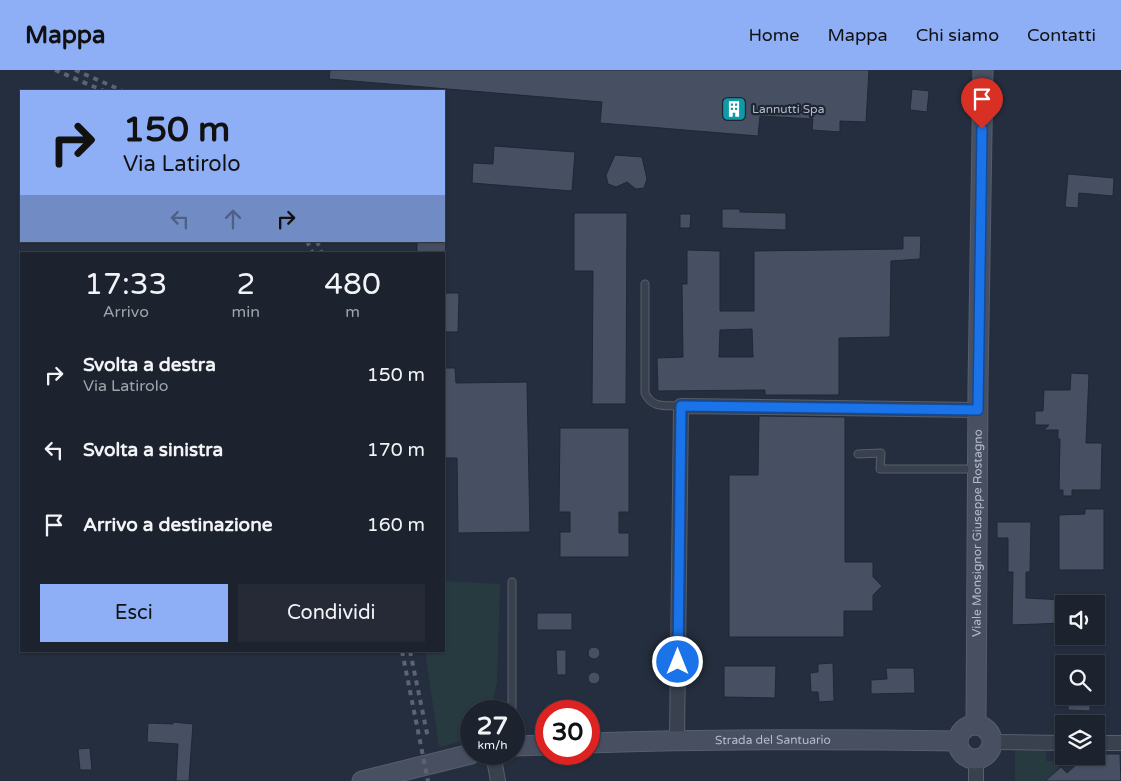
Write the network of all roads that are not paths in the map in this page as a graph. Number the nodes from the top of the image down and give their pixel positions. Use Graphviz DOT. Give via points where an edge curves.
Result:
graph roads {
  1 [pos="983,70"];
  2 [pos="645,284"];
  3 [pos="681,406"];
  4 [pos="978,410"];
  5 [pos="858,454"];
  6 [pos="978,469"];
  7 [pos="512,582"];
  8 [pos="512,700"];
  9 [pos="976,725"];
  10 [pos="677,740"];
  11 [pos="958,742"];
  12 [pos="991,742"];
  13 [pos="1055,742"];
  14 [pos="600,743"];
  15 [pos="1105,743"];
  16 [pos="1121,743"];
  17 [pos="460,756"];
  18 [pos="976,758"];
  19 [pos="495,765"];
  20 [pos="362,781"];
  21 [pos="498,781"];
  22 [pos="976,781"];
  1 -- 4 [label="street, Viale Monsignor Giuseppe Rostagno"];
  2 -- 3 [label="lane" via="645,393 655,405"];
  3 -- 4 [label="street"];
  3 -- 10 [label="street"];
  4 -- 6 [label="street, Viale Monsignor Giuseppe Rostagno"];
  5 -- 6 [label="lane" via="881,453 880,469"];
  6 -- 9 [label="street, Viale Monsignor Giuseppe Rostagno"];
  7 -- 8 [label="lane"];
  9 -- 11 [label="street" via="961,731"];
  9 -- 12 [label="street" via="985,728"];
  10 -- 11 [label="street, Strada del Santuario"];
  10 -- 14 [label="street, Strada del Santuario"];
  11 -- 18 [label="street" via="965,756"];
  12 -- 13 [label="street"];
  12 -- 18 [label="street" via="989,751"];
  15 -- 16 [label="street"];
  17 -- 20 [label="street"];
  18 -- 22 [label="street"];
  19 -- 21 [label="street"];
}
